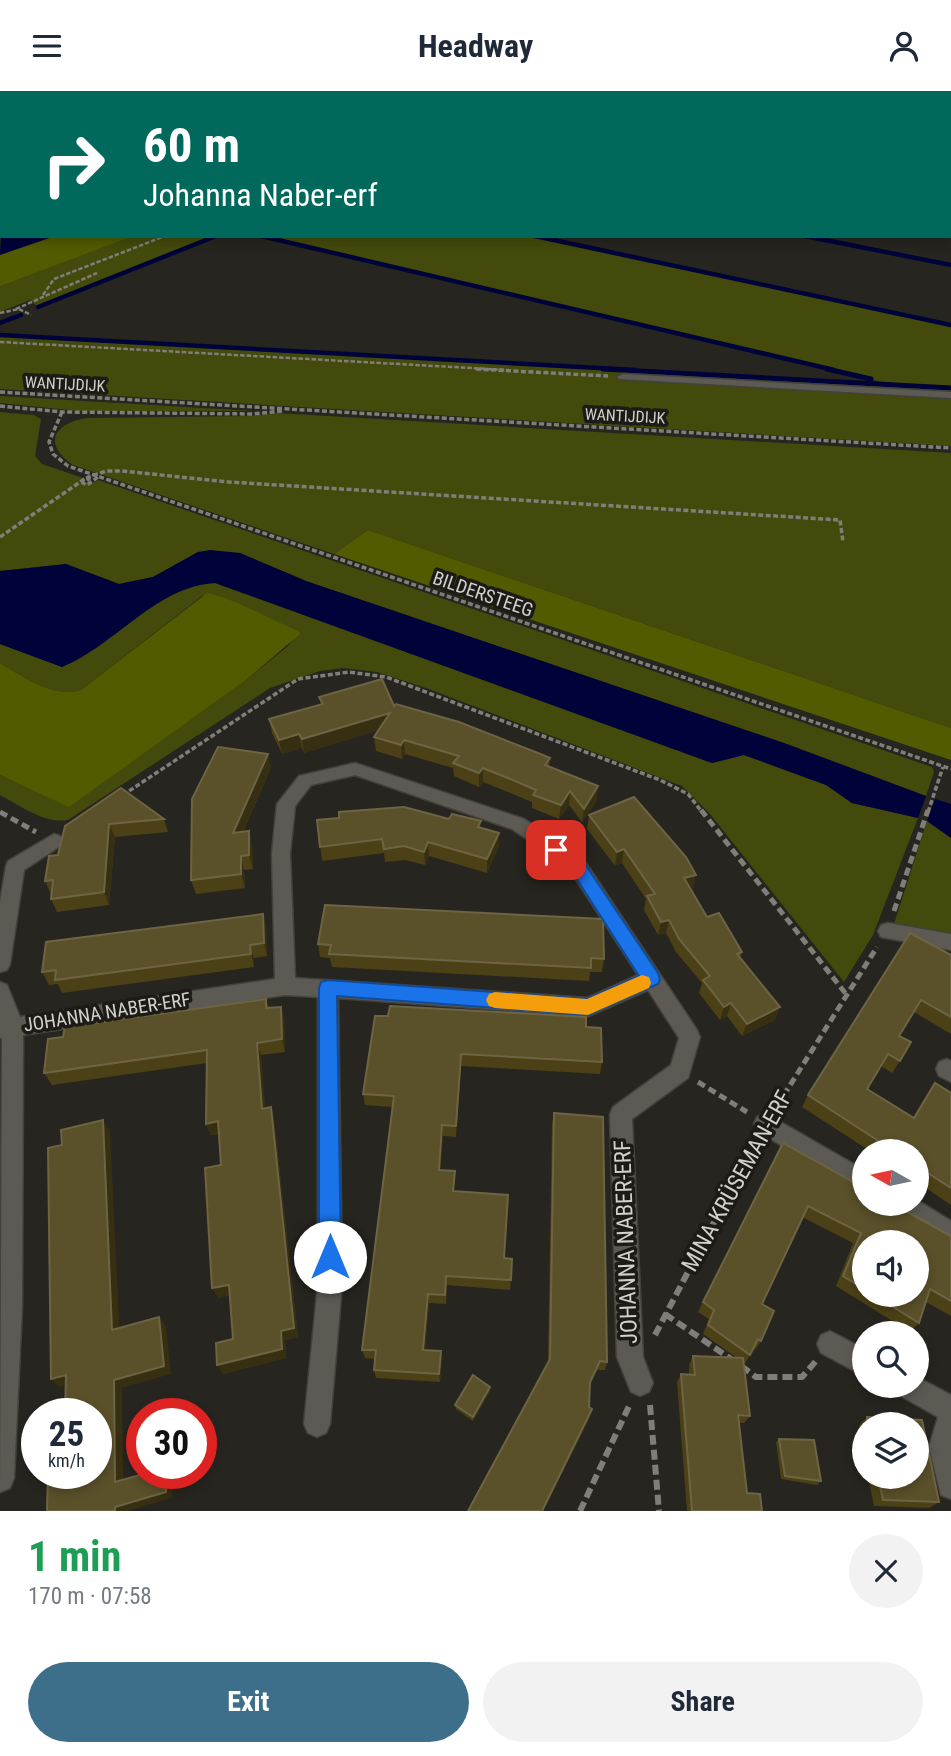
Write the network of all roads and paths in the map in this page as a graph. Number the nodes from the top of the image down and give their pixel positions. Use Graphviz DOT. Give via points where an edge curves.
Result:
graph roads {
  1 [pos="159,238"];
  2 [pos="97,273"];
  3 [pos="43,295"];
  4 [pos="16,309"];
  5 [pos="0,313"];
  6 [pos="31,315"];
  7 [pos="0,342"];
  8 [pos="622,377"];
  9 [pos="0,392"];
  10 [pos="951,395"];
  11 [pos="0,406"];
  12 [pos="297,409"];
  13 [pos="62,412"];
  14 [pos="951,447"];
  15 [pos="91,474"];
  16 [pos="99,477"];
  17 [pos="86,478"];
  18 [pos="0,537"];
  19 [pos="843,542"];
  20 [pos="943,767"];
  21 [pos="951,769"];
  22 [pos="54,841"];
  23 [pos="888,931"];
  24 [pos="951,942"];
  25 [pos="0,964"];
  26 [pos="651,979"];
  27 [pos="285,986"];
  28 [pos="328,988"];
  29 [pos="0,991"];
  30 [pos="7,1028"];
  31 [pos="680,1071"];
  32 [pos="765,1124"];
  33 [pos="852,1175"];
  34 [pos="921,1216"];
  35 [pos="951,1234"];
  36 [pos="666,1314"];
  37 [pos="830,1344"];
  38 [pos="852,1356"];
  39 [pos="640,1383"];
  40 [pos="929,1397"];
  41 [pos="951,1409"];
  42 [pos="951,1418"];
  43 [pos="317,1424"];
  44 [pos="0,1478"];
  45 [pos="951,1485"];
  46 [pos="580,1511"];
  47 [pos="659,1511"];
  1 -- 3 [label="path" via="54,279"];
  2 -- 3 [label="path"];
  3 -- 4 [label="path"];
  4 -- 5 [label="path"];
  4 -- 6 [label="path"];
  7 -- 8 [label="path"];
  8 -- 10 [label="street"];
  9 -- 12 [label="path, WANTIJDIJK"];
  11 -- 13 [label="path, WANTIJDIJK"];
  12 -- 13 [label="path, WANTIJDIJK" via="253,414"];
  12 -- 14 [label="path, WANTIJDIJK"];
  13 -- 15 [label="path, BILDERSTEEG" via="48,437 49,448 61,462"];
  15 -- 16 [label="path, BILDERSTEEG"];
  15 -- 17 [label="path"];
  15 -- 19 [label="path" via="122,471 840,520"];
  16 -- 17 [label="path" via="87,485 83,483"];
  16 -- 20 [label="path, BILDERSTEEG"];
  17 -- 18 [label="path"];
  20 -- 21 [label="path, BILDERSTEEG"];
  20 -- 23 [label="path, MINA KRÜSEMAN-ERF"];
  22 -- 25 [label="street" via="15,866"];
  23 -- 24 [label="street"];
  23 -- 32 [label="path, MINA KRÜSEMAN-ERF"];
  26 -- 27 [label="street" via="575,862 518,824 355,769 305,781 286,804 281,853"];
  26 -- 28 [label="street, JOHANNA NABER-ERF" via="588,1007"];
  26 -- 31 [label="street" via="690,1037"];
  27 -- 28 [label="street, JOHANNA NABER-ERF"];
  27 -- 30 [label="street, JOHANNA NABER-ERF"];
  28 -- 43 [label="street" via="330,1284"];
  29 -- 30 [label="street, JOHANNA NABER-ERF"];
  30 -- 44 [label="street, JOHANNA NABER-ERF" via="10,1305"];
  31 -- 32 [label="path"];
  31 -- 39 [label="street, JOHANNA NABER-ERF" via="621,1114 630,1357"];
  32 -- 33 [label="street"];
  32 -- 36 [label="path, MINA KRÜSEMAN-ERF"];
  34 -- 35 [label="street"];
  36 -- 37 [label="path" via="756,1377 802,1377"];
  36 -- 39 [label="path, MINA KRÜSEMAN-ERF"];
  37 -- 38 [label="street"];
  39 -- 46 [label="path"];
  39 -- 47 [label="path" via="652,1410"];
  40 -- 41 [label="street"];
  42 -- 45 [label="street" via="943,1447"];
}
